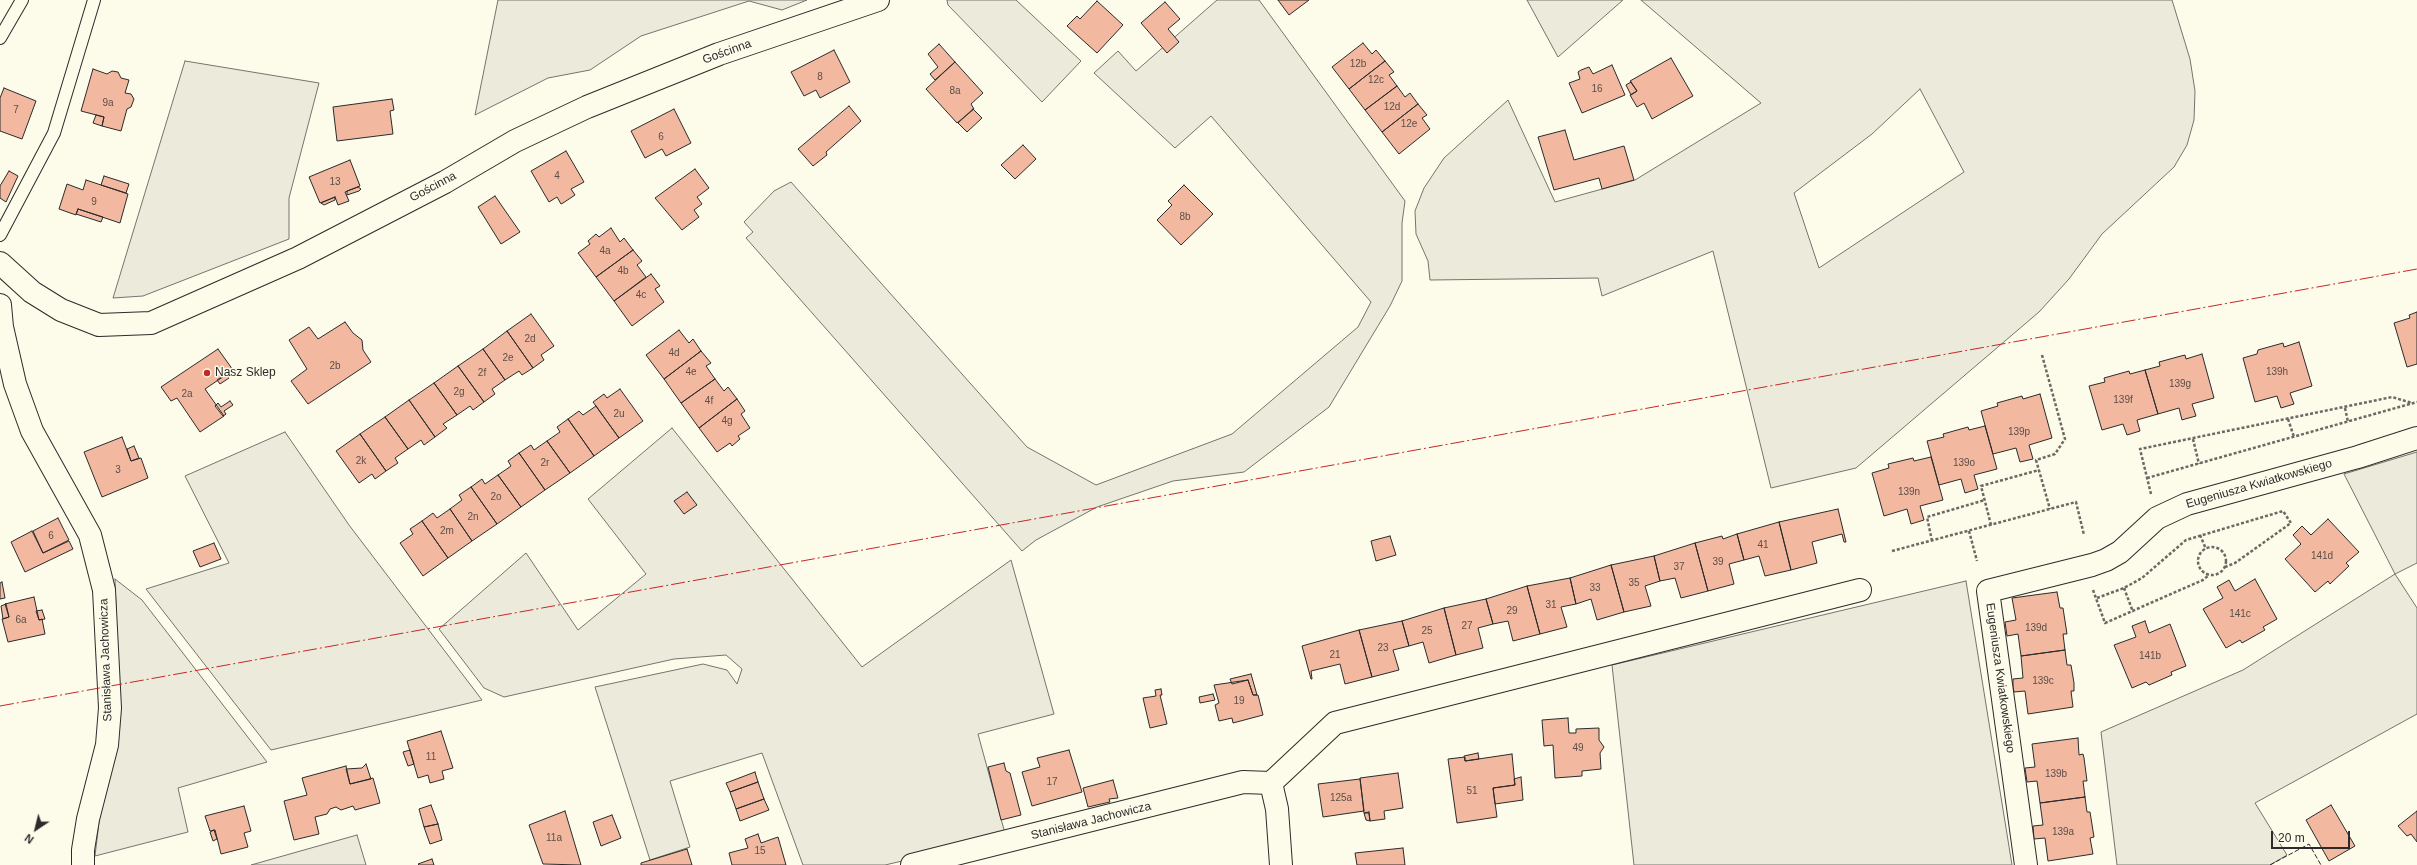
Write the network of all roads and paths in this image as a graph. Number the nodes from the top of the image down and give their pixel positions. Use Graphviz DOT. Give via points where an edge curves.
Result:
graph roads {
  1 [pos="22,0"];
  2 [pos="94,0"];
  3 [pos="878,0"];
  4 [pos="0,38"];
  5 [pos="0,235"];
  6 [pos="0,266"];
  7 [pos="0,306"];
  8 [pos="2042,355"];
  9 [pos="2417,402"];
  10 [pos="2412,403"];
  11 [pos="2345,408"];
  12 [pos="2288,419"];
  13 [pos="2348,422"];
  14 [pos="2294,437"];
  15 [pos="2417,438"];
  16 [pos="2193,439"];
  17 [pos="2199,464"];
  18 [pos="2039,470"];
  19 [pos="2147,478"];
  20 [pos="1985,500"];
  21 [pos="2050,509"];
  22 [pos="2158,518"];
  23 [pos="1991,525"];
  24 [pos="1969,531"];
  25 [pos="2084,535"];
  26 [pos="2200,535"];
  27 [pos="1932,541"];
  28 [pos="2206,549"];
  29 [pos="1892,551"];
  30 [pos="1977,561"];
  31 [pos="2085,567"];
  32 [pos="2225,567"];
  33 [pos="2209,575"];
  34 [pos="2124,588"];
  35 [pos="1860,590"];
  36 [pos="2096,598"];
  37 [pos="2133,612"];
  38 [pos="1271,783"];
  39 [pos="83,865"];
  40 [pos="912,865"];
  41 [pos="1281,865"];
  42 [pos="2026,865"];
  1 -- 4 [label="lane"];
  2 -- 5 [label="lane" via="54,133"];
  3 -- 6 [label="street, Gościnna" via="720,54 586,107 515,141 445,182 298,258 151,323 99,324 74,315 32,292"];
  7 -- 39 [label="street, Stanisława Jachowicza" via="2,327 15,384 32,432 90,535 104,590 110,708 107,745 88,819"];
  8 -- 18 [label="path" via="2065,439 2055,454 2036,460"];
  9 -- 10 [label="path"];
  10 -- 11 [label="path" via="2392,397"];
  10 -- 13 [label="path"];
  11 -- 12 [label="path"];
  11 -- 13 [label="path"];
  12 -- 14 [label="path"];
  12 -- 16 [label="path"];
  13 -- 14 [label="path"];
  14 -- 17 [label="path"];
  15 -- 22 [label="street, Eugeniusza Kwiatkowskiego" via="2358,458 2187,504"];
  16 -- 17 [label="path"];
  16 -- 19 [label="path" via="2140,449"];
  17 -- 19 [label="path"];
  18 -- 20 [label="path" via="1982,486"];
  18 -- 21 [label="path"];
  19 -- 22 [label="path"];
  20 -- 23 [label="path"];
  20 -- 27 [label="path" via="1927,517"];
  21 -- 23 [label="path"];
  21 -- 25 [label="path" via="2076,502"];
  22 -- 31 [label="street, Eugeniusza Kwiatkowskiego" via="2120,552"];
  23 -- 24 [label="path"];
  24 -- 27 [label="path"];
  24 -- 30 [label="path"];
  26 -- 28 [label="path"];
  26 -- 32 [label="path" via="2283,511 2291,523 2235,563"];
  26 -- 34 [label="path" via="2186,540 2142,578"];
  27 -- 29 [label="path"];
  28 -- 32 [label="path" via="2216,547 2220,550 2226,558"];
  28 -- 33 [label="path" via="2200,554 2198,562 2201,571"];
  31 -- 36 [label="path"];
  31 -- 42 [label="street, Eugeniusza Kwiatkowskiego" via="1988,591"];
  32 -- 33 [label="path" via="2218,574"];
  33 -- 37 [label="path"];
  34 -- 36 [label="path"];
  34 -- 37 [label="path"];
  35 -- 38 [label="street" via="1335,723"];
  36 -- 37 [label="path" via="2105,623"];
  38 -- 40 [label="street, Stanisława Jachowicza" via="1243,782"];
  38 -- 41 [label="street" via="1277,809"];
}
